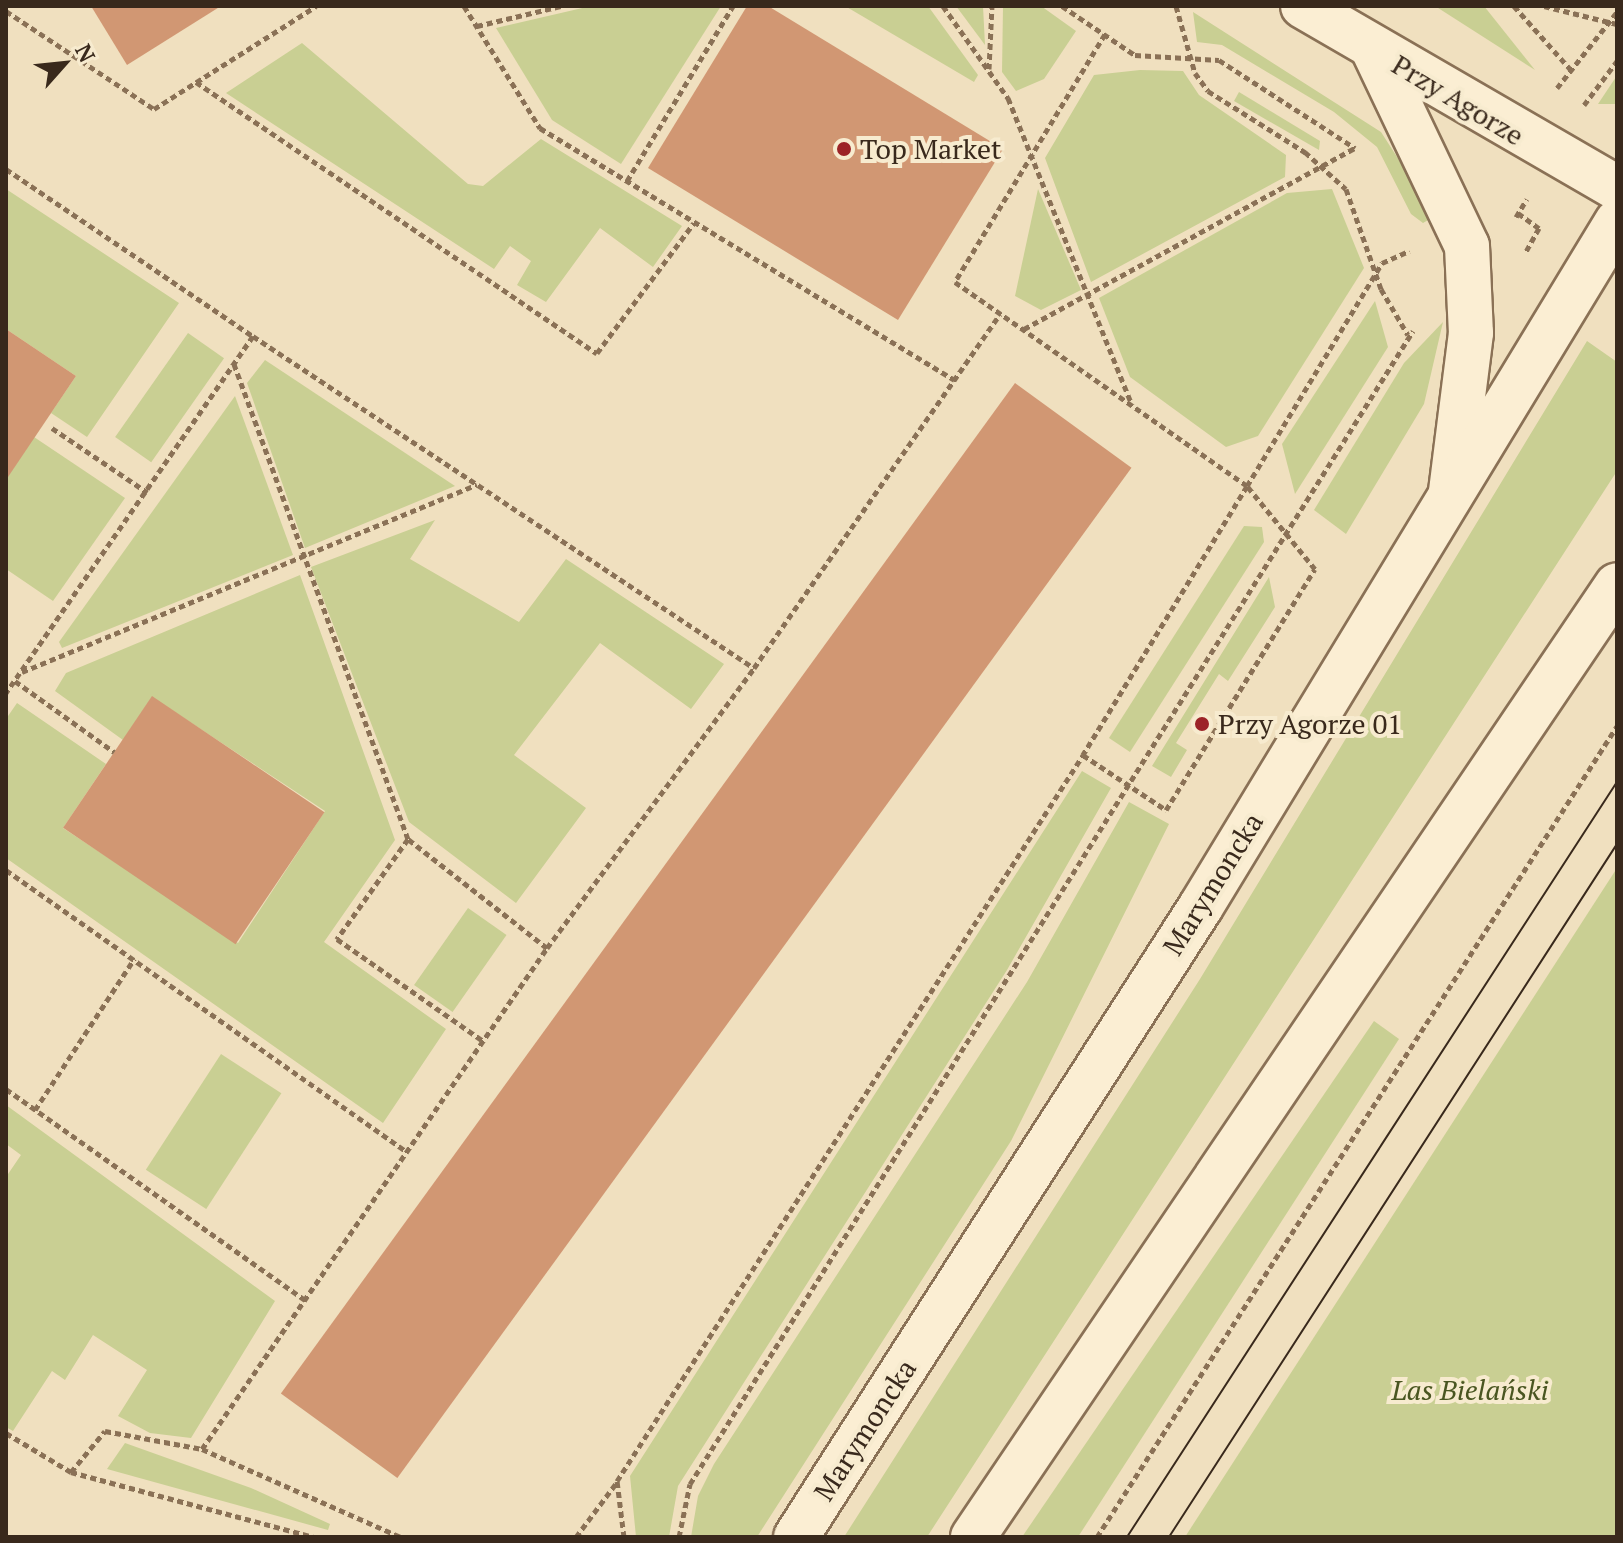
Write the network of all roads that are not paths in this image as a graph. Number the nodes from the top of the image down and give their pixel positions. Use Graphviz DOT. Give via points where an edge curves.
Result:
graph roads {
  1 [pos="1303,6"];
  2 [pos="1373,49"];
  3 [pos="1617,188"];
  4 [pos="1617,222"];
  5 [pos="1451,492"];
  6 [pos="1617,585"];
  7 [pos="796,1537"];
  8 [pos="973,1537"];
  1 -- 2 [label="main road, Przy Agorze"];
  2 -- 3 [label="main road, Przy Agorze"];
  2 -- 5 [label="main road" via="1468,255 1471,333"];
  4 -- 5 [label="main road, Marymoncka"];
  5 -- 7 [label="main road, Marymoncka" via="1200,908"];
  6 -- 8 [label="main road"];
}
